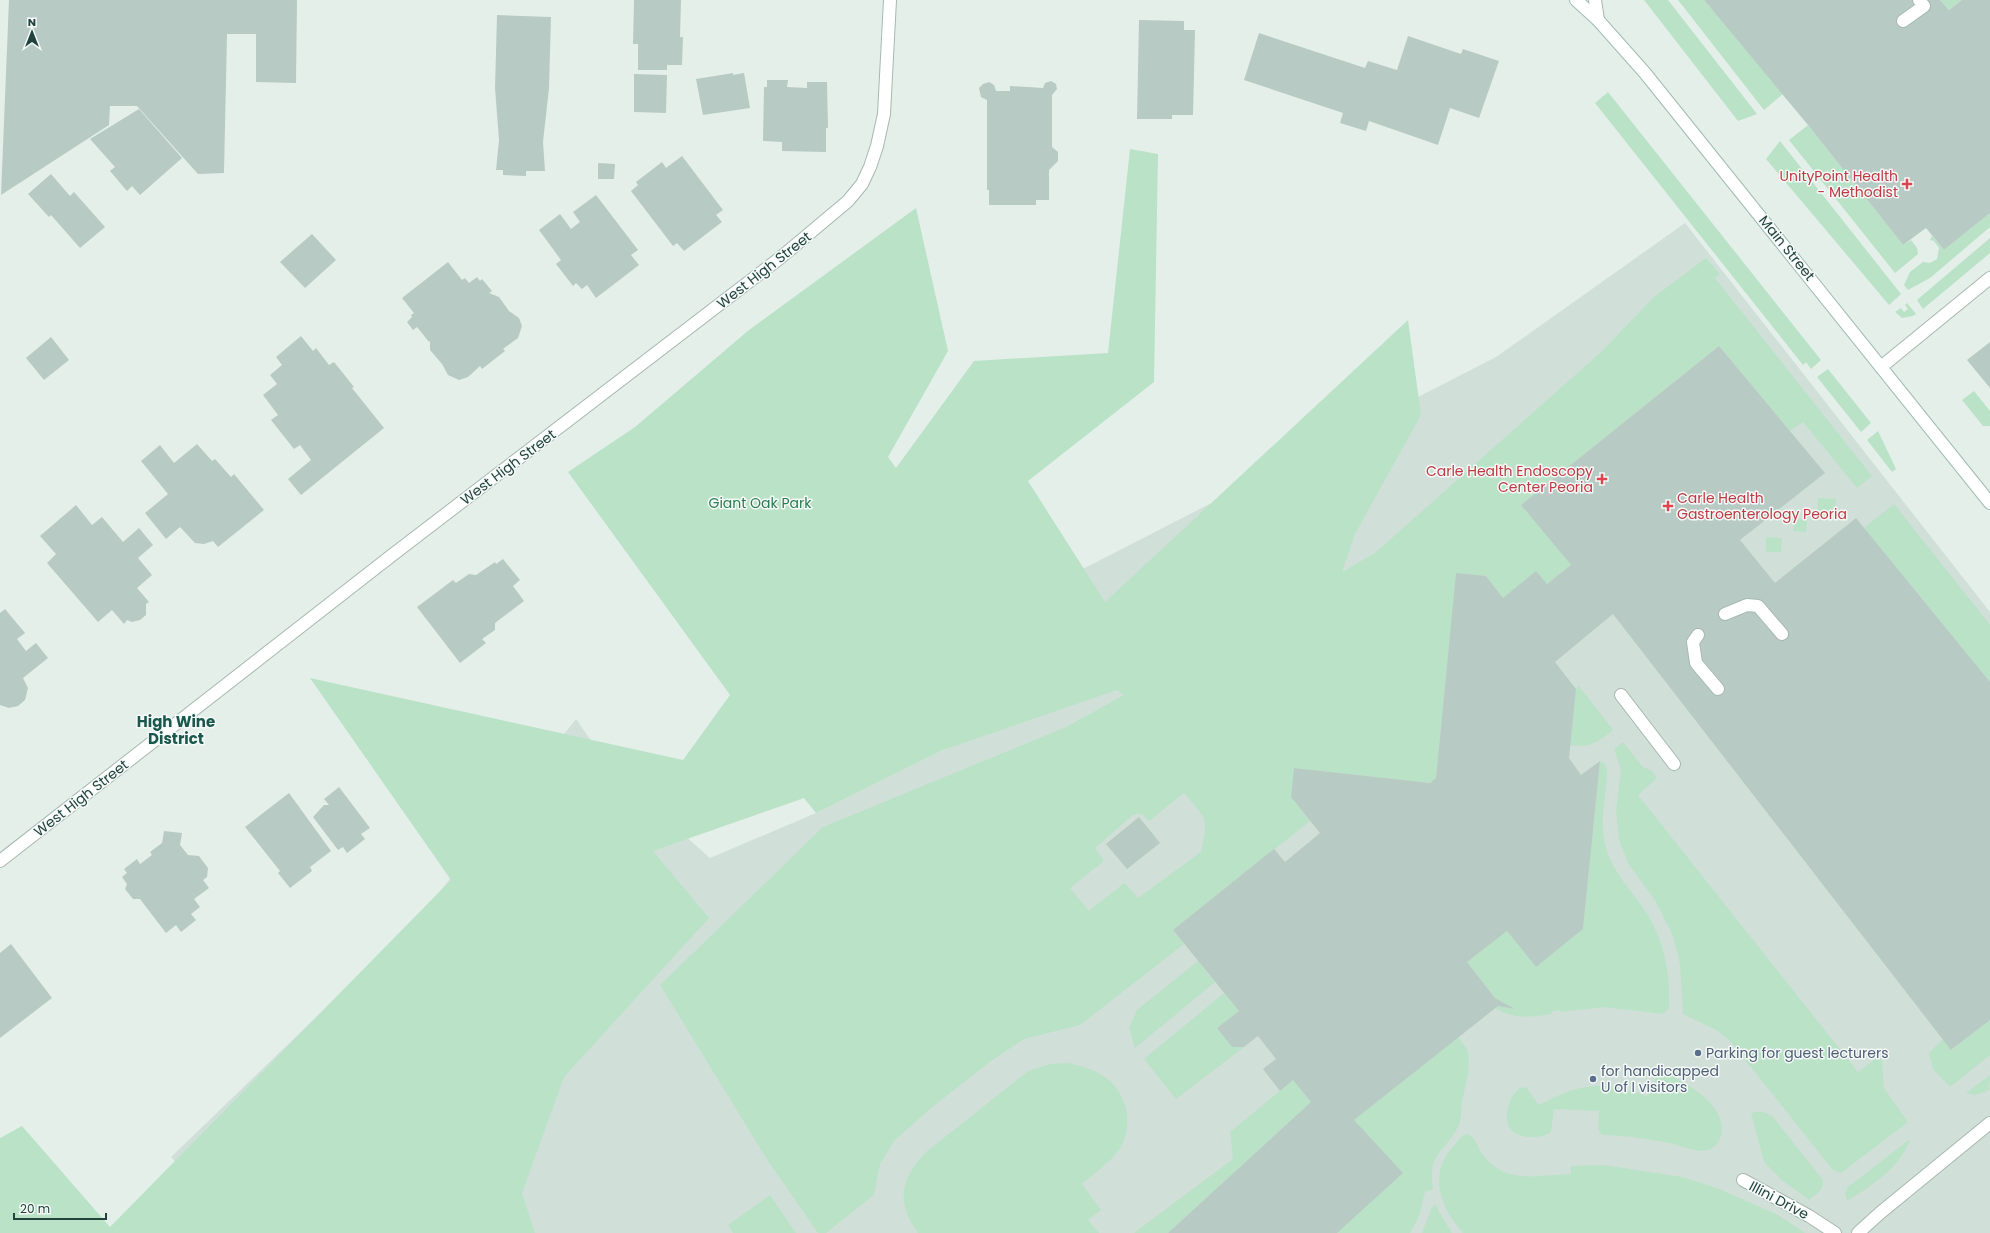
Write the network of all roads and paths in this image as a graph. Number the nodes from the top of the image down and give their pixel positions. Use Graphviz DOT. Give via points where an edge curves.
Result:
graph roads {
  1 [pos="890,0"];
  2 [pos="1576,0"];
  3 [pos="1595,0"];
  4 [pos="1919,0"];
  5 [pos="1598,20"];
  6 [pos="1903,21"];
  7 [pos="1990,278"];
  8 [pos="1881,367"];
  9 [pos="1990,503"];
  10 [pos="1725,614"];
  11 [pos="1782,634"];
  12 [pos="1698,635"];
  13 [pos="1718,688"];
  14 [pos="1621,695"];
  15 [pos="1674,764"];
  16 [pos="0,861"];
  17 [pos="1990,1123"];
  18 [pos="1743,1180"];
  19 [pos="1835,1233"];
  20 [pos="1858,1233"];
  1 -- 16 [label="street, West High Street" via="884,114 870,166 862,184 848,201 780,258 391,556"];
  2 -- 5 [label="street, Main Street"];
  3 -- 5 [label="street"];
  4 -- 6 [label="street" via="1924,6"];
  5 -- 8 [label="street, Main Street" via="1645,73"];
  7 -- 8 [label="street"];
  8 -- 9 [label="street, Main Street"];
  10 -- 11 [label="street" via="1747,605 1758,606"];
  12 -- 13 [label="street" via="1693,642 1696,663"];
  14 -- 15 [label="street"];
  17 -- 20 [label="street"];
  18 -- 19 [label="street, Illini Drive"];
}
